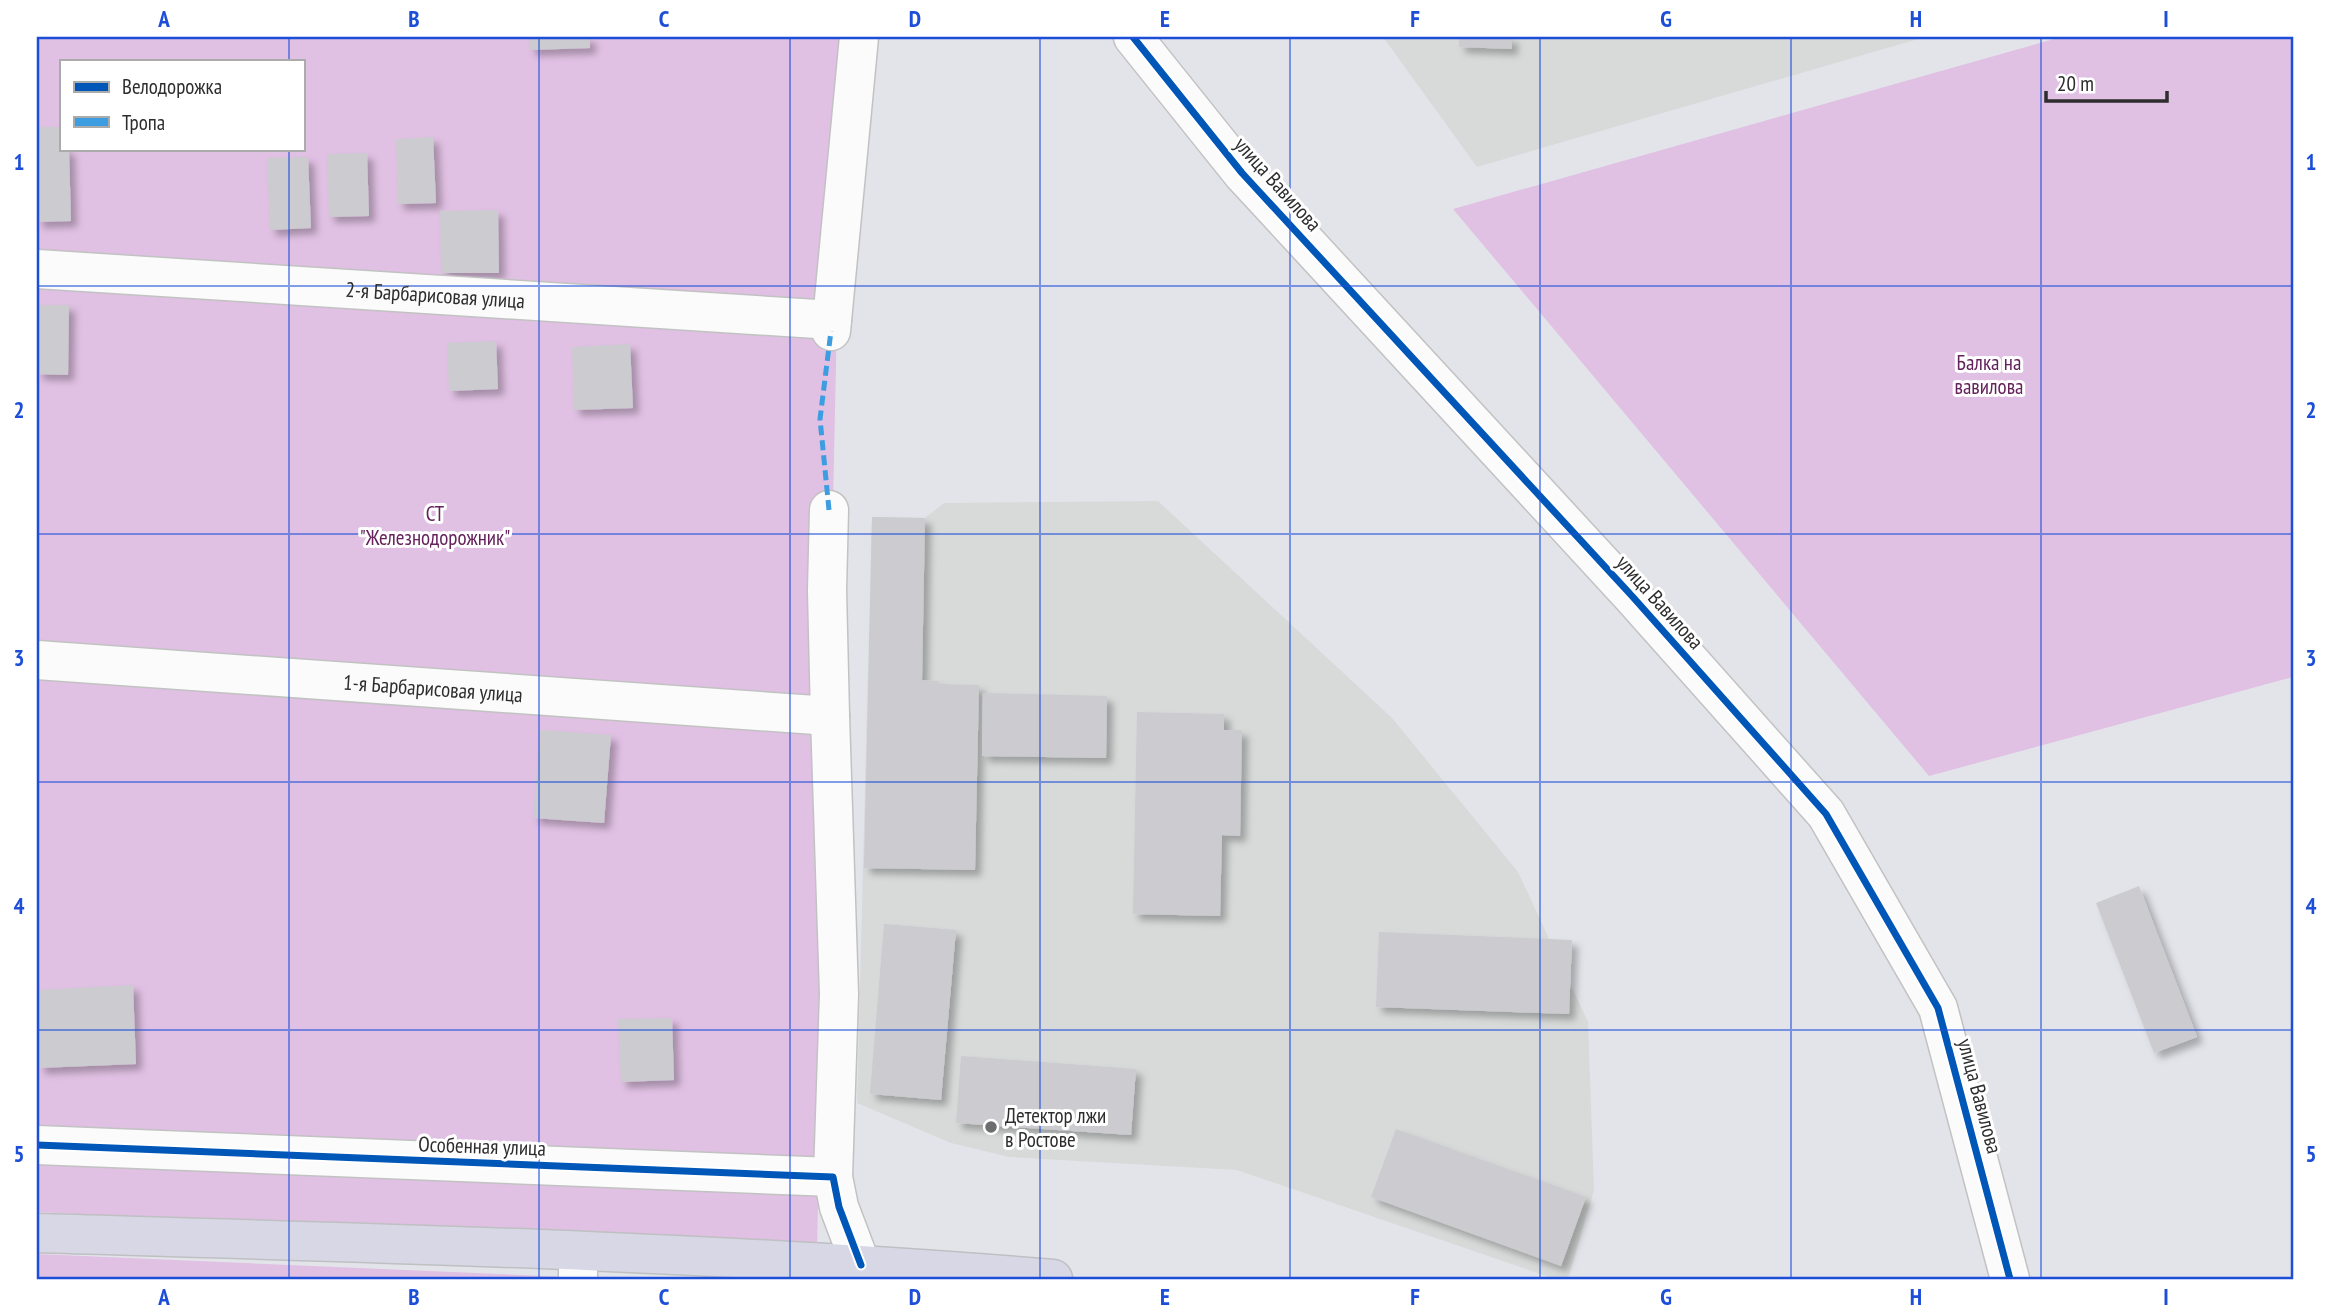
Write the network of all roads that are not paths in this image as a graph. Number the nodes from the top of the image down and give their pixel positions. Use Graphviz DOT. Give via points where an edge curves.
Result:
graph roads {
  1 [pos="859,37"];
  2 [pos="1133,37"];
  3 [pos="37,269"];
  4 [pos="829,510"];
  5 [pos="37,660"];
  6 [pos="830,716"];
  7 [pos="37,1145"];
  8 [pos="833,1177"];
  9 [pos="37,1233"];
  10 [pos="578,1265"];
  11 [pos="861,1265"];
  12 [pos="1053,1279"];
  13 [pos="2010,1279"];
  1 -- 3 [label="street, 2-я Барбарисовая улица" via="832,325"];
  2 -- 13 [label="street, улица Вавилова" via="1242,173 1826,814 1938,1009"];
  4 -- 6 [label="street"];
  5 -- 6 [label="street, 1-я Барбарисовая улица"];
  6 -- 8 [label="street" via="839,994"];
  7 -- 8 [label="street, Особенная улица"];
  8 -- 11 [label="street"];
  9 -- 10 [label="main road"];
  10 -- 11 [label="main road"];
  11 -- 12 [label="main road"];
}
